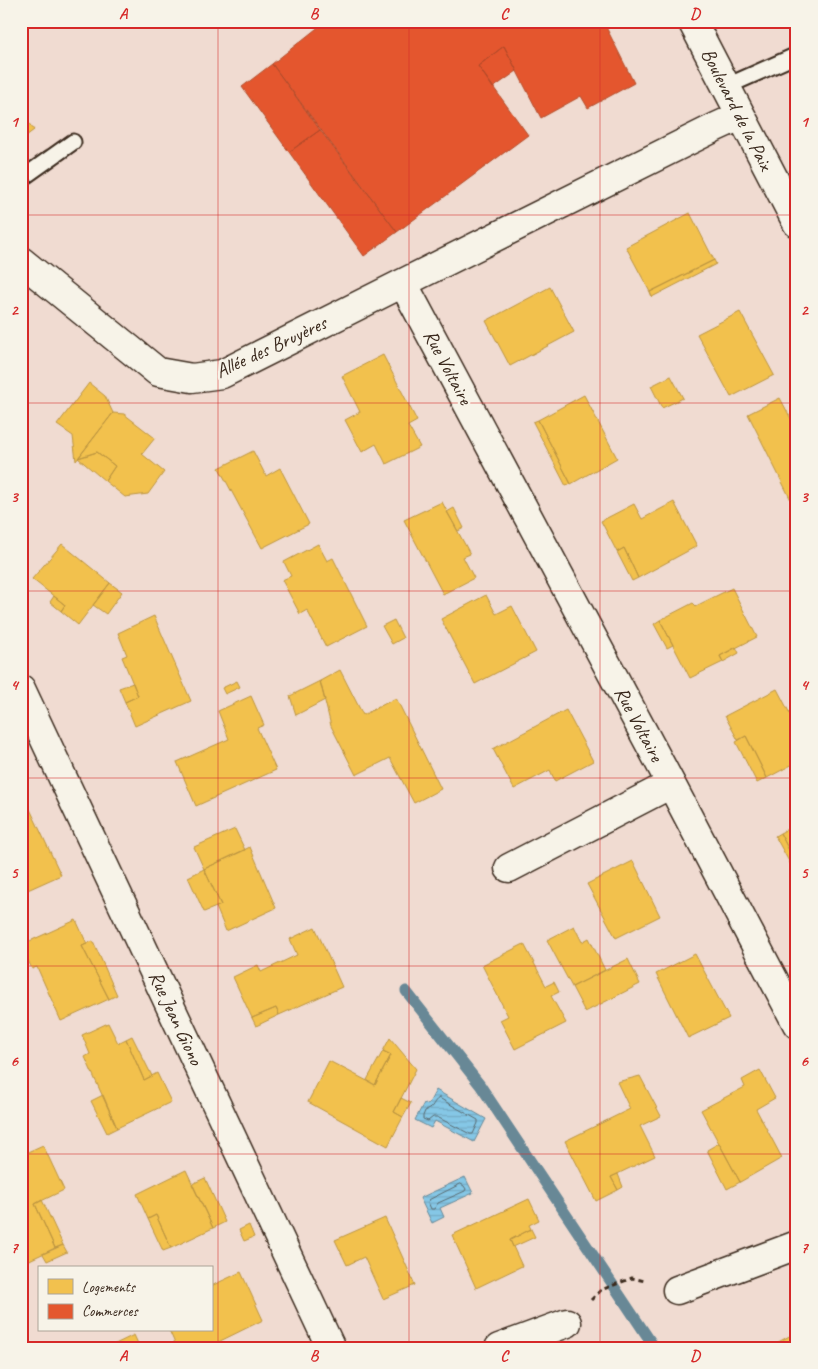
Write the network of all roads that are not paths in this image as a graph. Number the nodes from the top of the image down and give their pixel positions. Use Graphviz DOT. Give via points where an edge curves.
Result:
graph roads {
  1 [pos="698,23"];
  2 [pos="797,55"];
  3 [pos="725,87"];
  4 [pos="740,116"];
  5 [pos="73,142"];
  6 [pos="21,179"];
  7 [pos="797,223"];
  8 [pos="21,261"];
  9 [pos="403,283"];
  10 [pos="21,689"];
  11 [pos="671,784"];
  12 [pos="509,868"];
  13 [pos="797,1024"];
  14 [pos="797,1245"];
  15 [pos="677,1290"];
  16 [pos="567,1323"];
  17 [pos="331,1348"];
  18 [pos="499,1348"];
  1 -- 3 [label="street, Boulevard de la Paix"];
  2 -- 3 [label="lane"];
  3 -- 4 [label="street, Boulevard de la Paix"];
  4 -- 7 [label="street, Boulevard de la Paix"];
  4 -- 9 [label="street"];
  5 -- 6 [label="lane"];
  8 -- 9 [label="street, Allée des Bruyères" via="158,372 192,378 222,374"];
  9 -- 11 [label="street, Rue Voltaire"];
  10 -- 17 [label="street, Rue Jean Giono"];
  11 -- 12 [label="street, Rue Voltaire"];
  11 -- 13 [label="street, Rue Voltaire"];
  14 -- 15 [label="street"];
  16 -- 18 [label="street"];
}
